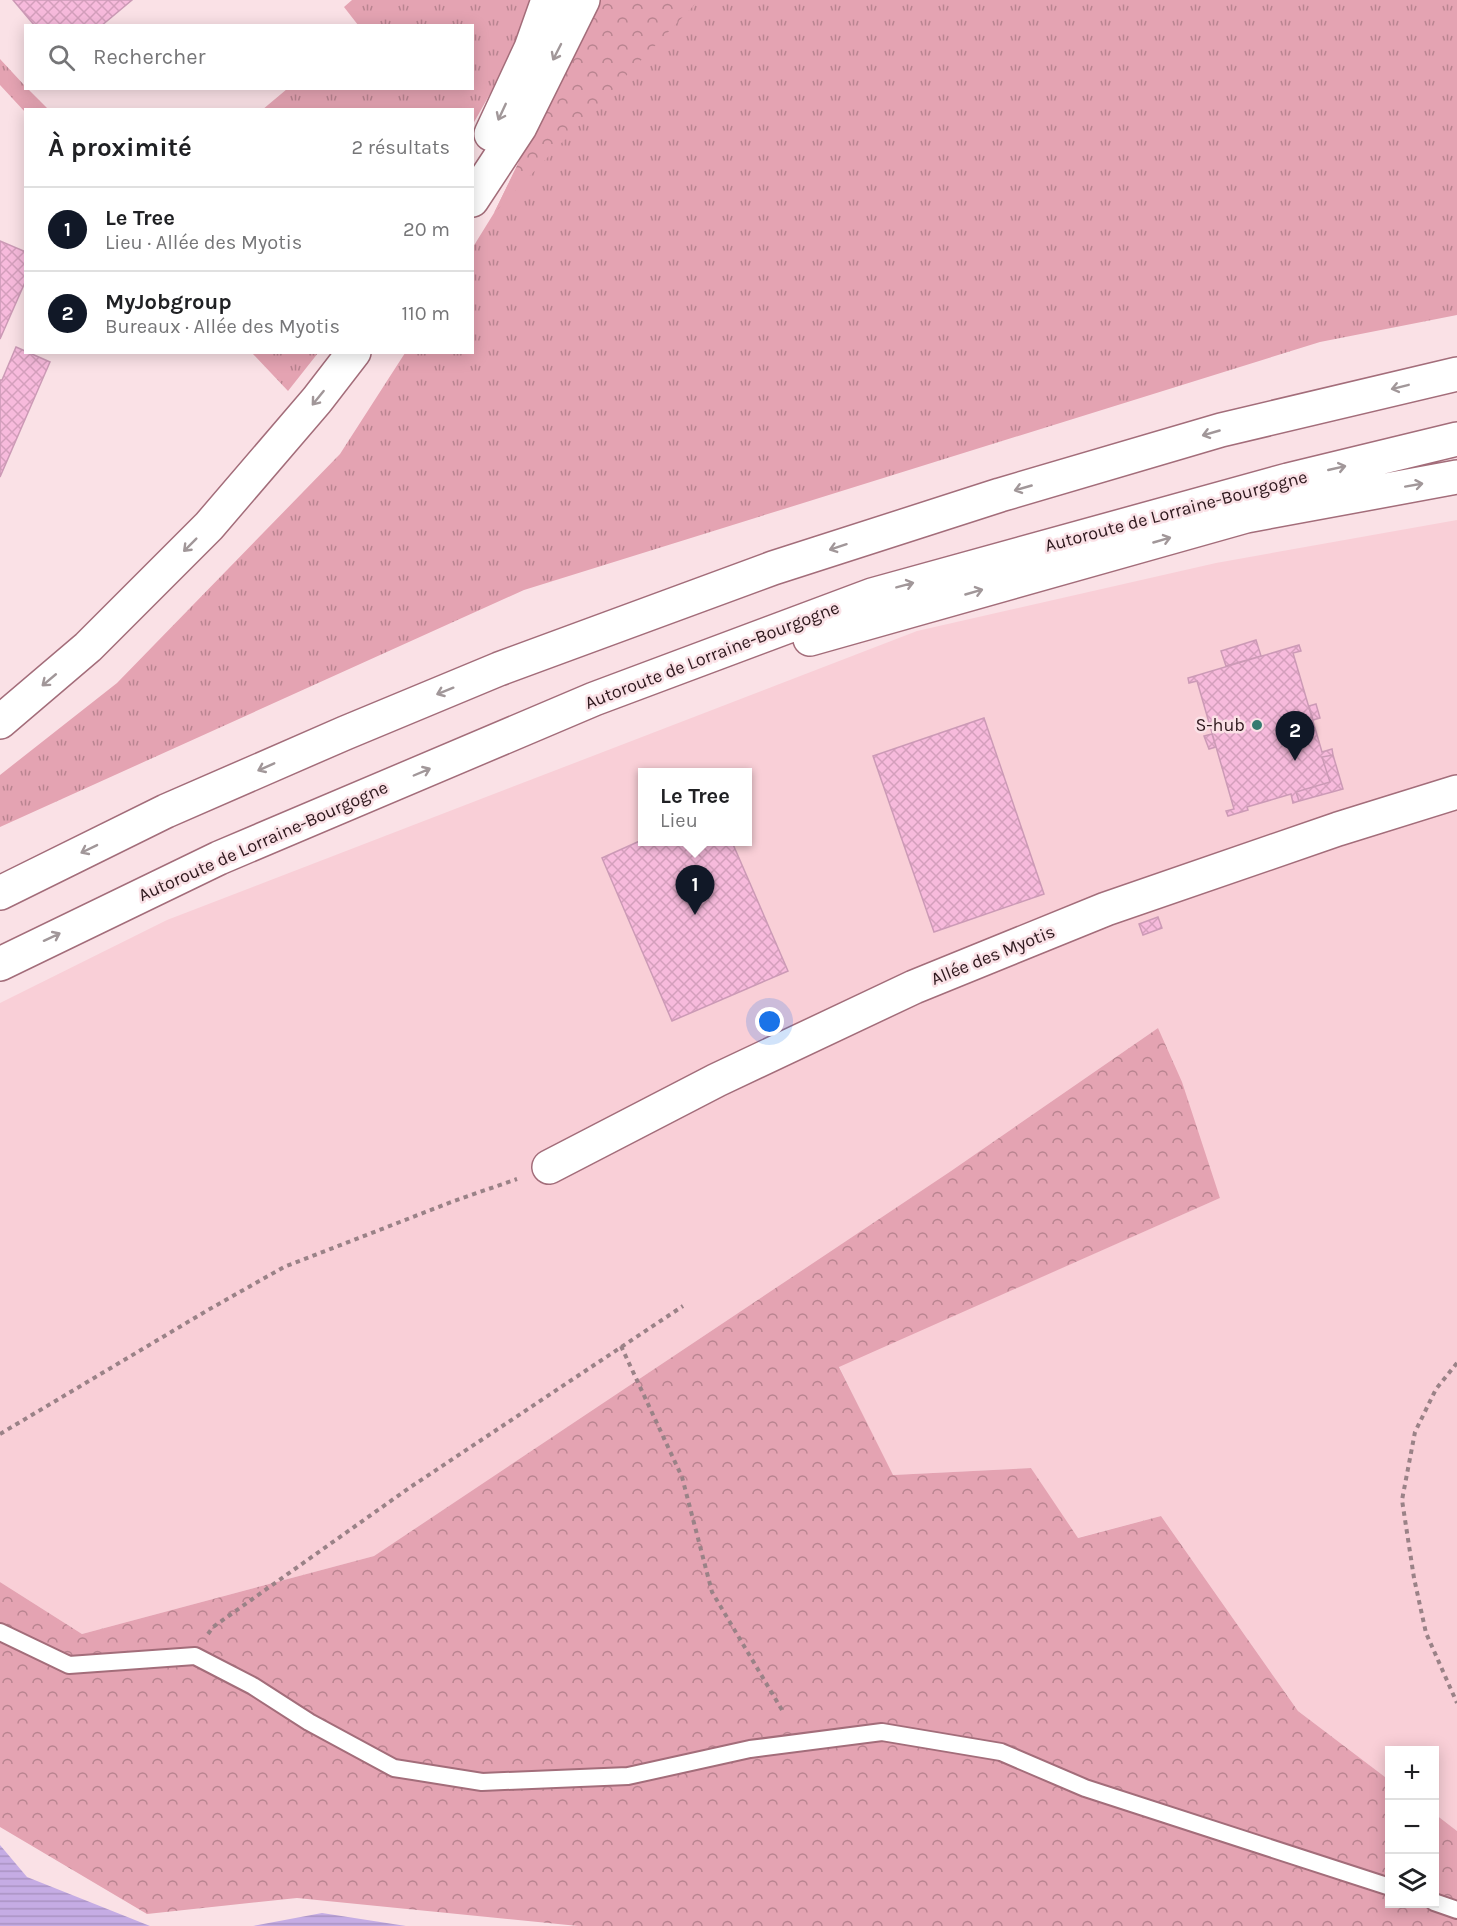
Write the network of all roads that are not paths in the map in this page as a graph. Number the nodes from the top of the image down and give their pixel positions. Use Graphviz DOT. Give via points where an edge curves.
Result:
graph roads {
  1 [pos="548,0"];
  2 [pos="583,0"];
  3 [pos="474,164"];
  4 [pos="474,197"];
  5 [pos="352,354"];
  6 [pos="1457,374"];
  7 [pos="1457,439"];
  8 [pos="1457,477"];
  9 [pos="594,699"];
  10 [pos="0,722"];
  11 [pos="1457,792"];
  12 [pos="0,893"];
  13 [pos="0,964"];
  14 [pos="549,1167"];
  15 [pos="0,1632"];
  16 [pos="1385,1886"];
  17 [pos="1439,1904"];
  18 [pos="1457,1910"];
  1 -- 3 [label="main road, one-way" via="501,117"];
  2 -- 4 [label="main road, one-way" via="520,128"];
  5 -- 10 [label="main road, one-way" via="209,526 88,647"];
  6 -- 12 [label="main road, one-way" via="1221,430 773,568 500,669 345,733 166,811"];
  9 -- 7 [label="main road, Autoroute de Lorraine-Bourgogne, one-way" via="872,595 1288,480"];
  9 -- 8 [label="main road, one-way" via="1246,516"];
  13 -- 9 [label="main road, Autoroute de Lorraine-Bourgogne, one-way" via="219,858"];
  11 -- 14 [label="main road, Allée des Myotis" via="1106,909 914,987 717,1080"];
  15 -- 16 [label="lane" via="69,1665 195,1656 394,1768 482,1782 628,1776 750,1749 882,1732 1001,1752 1085,1788"];
  17 -- 18 [label="lane"];
}
